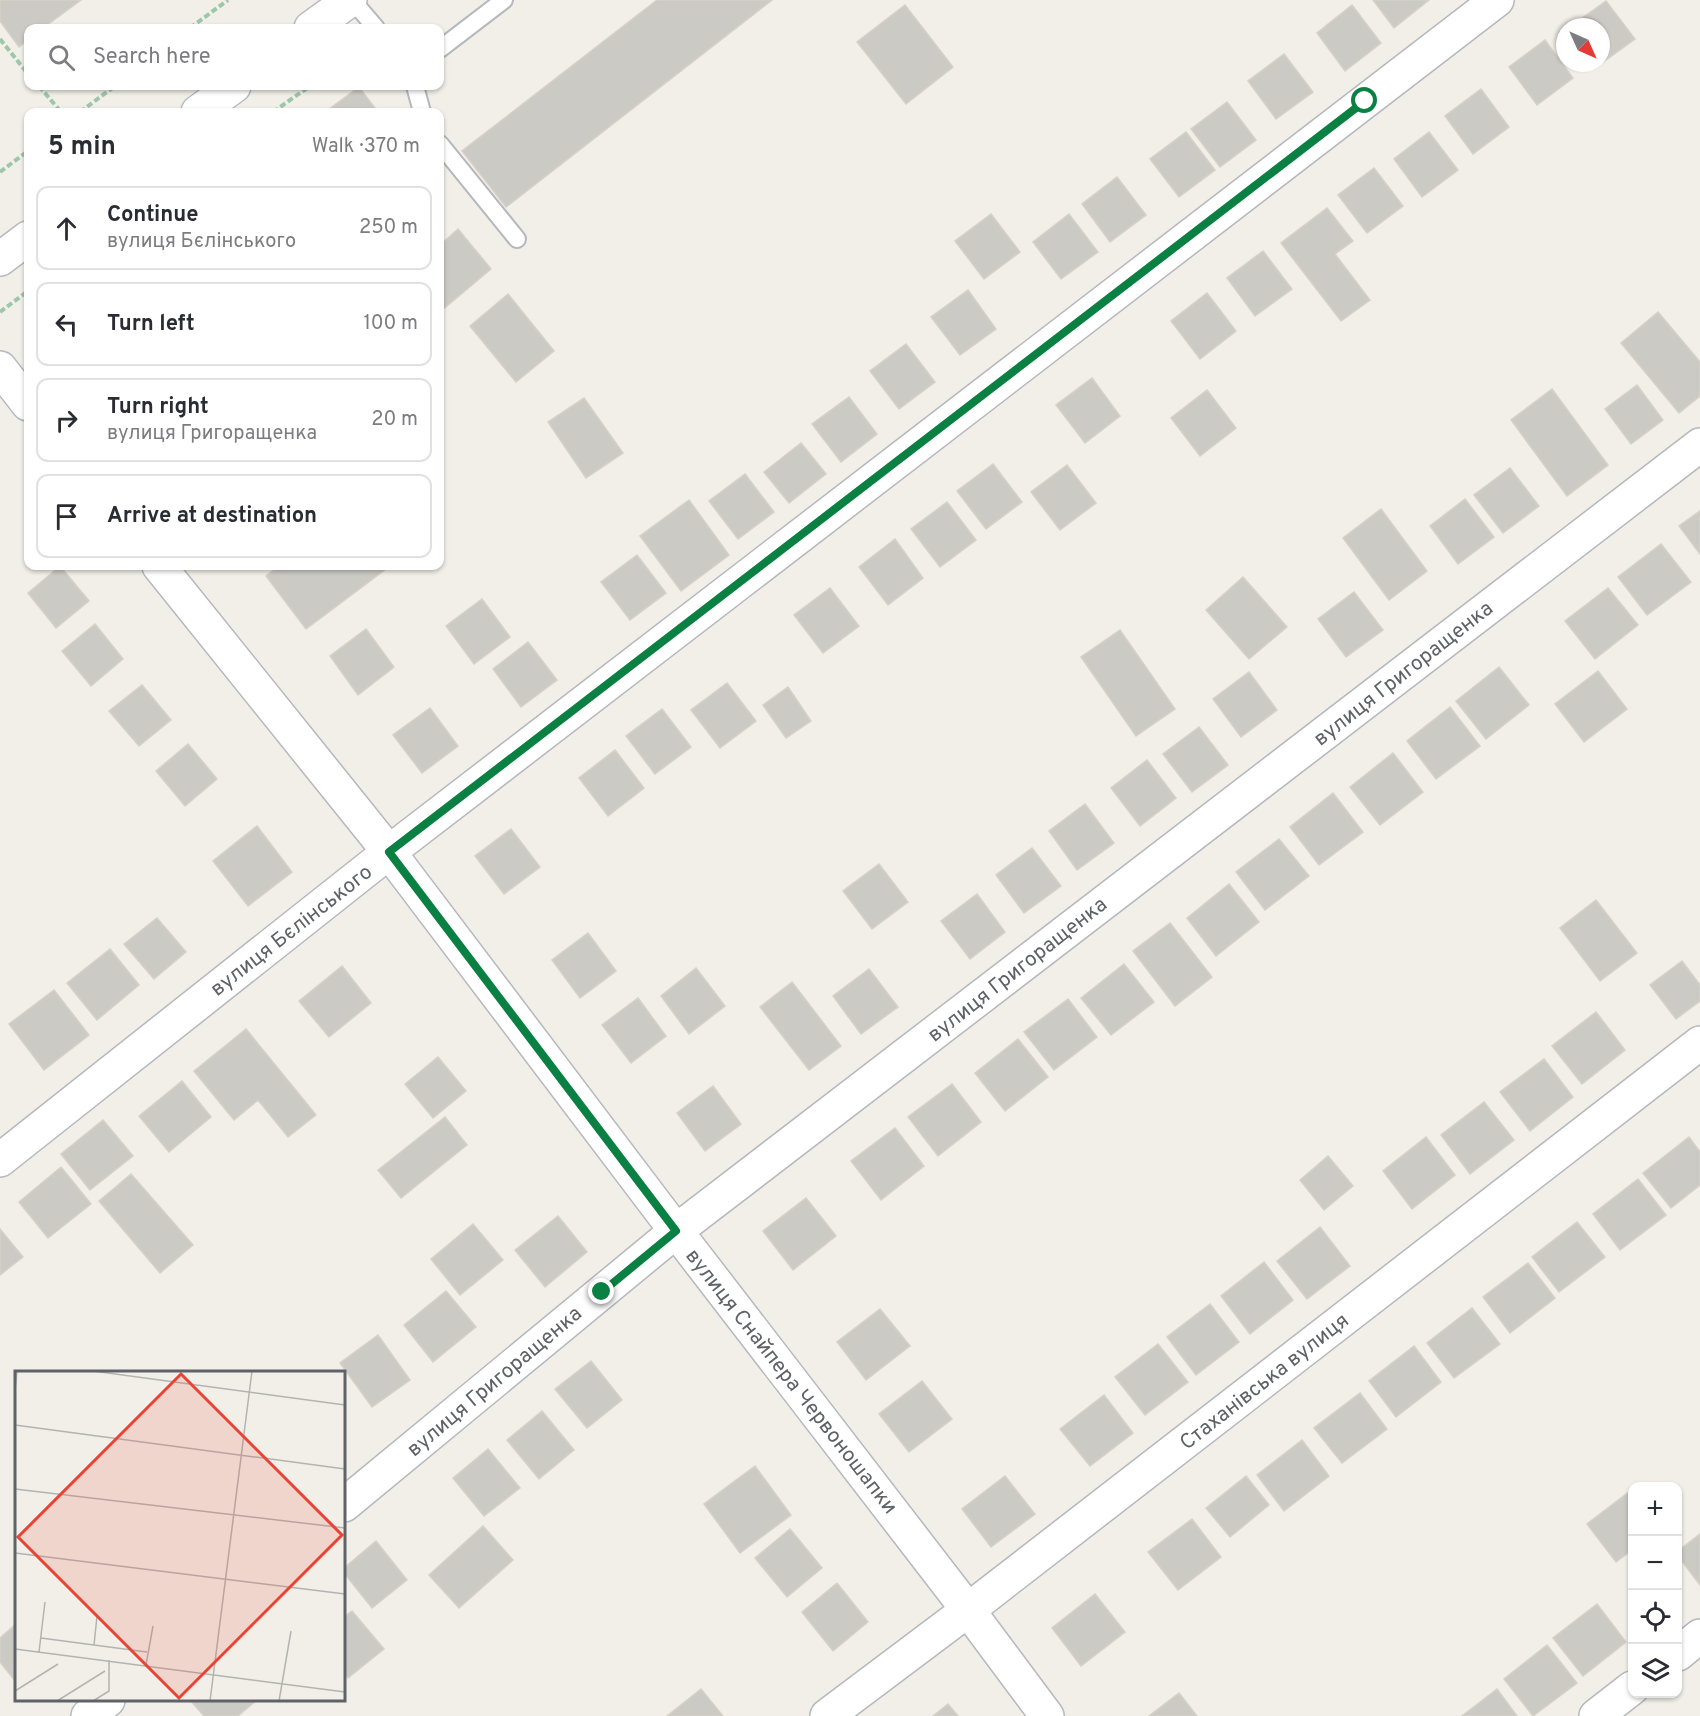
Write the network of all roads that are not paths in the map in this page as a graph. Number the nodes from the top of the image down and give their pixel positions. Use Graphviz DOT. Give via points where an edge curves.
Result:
graph roads {
  1 [pos="351,0"];
  2 [pos="504,0"];
  3 [pos="1497,0"];
  4 [pos="317,24"];
  5 [pos="372,24"];
  6 [pos="444,46"];
  7 [pos="228,90"];
  8 [pos="416,90"];
  9 [pos="204,108"];
  10 [pos="421,108"];
  11 [pos="444,149"];
  12 [pos="517,239"];
  13 [pos="24,240"];
  14 [pos="0,259"];
  15 [pos="0,368"];
  16 [pos="24,399"];
  17 [pos="1700,445"];
  18 [pos="162,570"];
  19 [pos="389,852"];
  20 [pos="1700,1043"];
  21 [pos="0,1160"];
  22 [pos="676,1231"];
  23 [pos="345,1504"];
  24 [pos="968,1610"];
  25 [pos="1700,1636"];
  26 [pos="1682,1650"];
  27 [pos="1628,1691"];
  28 [pos="107,1701"];
  29 [pos="88,1716"];
  30 [pos="827,1716"];
  31 [pos="1047,1716"];
  32 [pos="1596,1716"];
  1 -- 4 [label="street"];
  1 -- 5 [label="lane"];
  2 -- 6 [label="lane"];
  3 -- 19 [label="street, вулиця Бєлінського"];
  7 -- 9 [label="street"];
  8 -- 10 [label="lane"];
  11 -- 12 [label="lane"];
  13 -- 14 [label="street"];
  15 -- 16 [label="street"];
  17 -- 22 [label="street, вулиця Григоращенка"];
  18 -- 19 [label="street, вулиця Снайпера Червоношапки"];
  19 -- 21 [label="street, вулиця Бєлінського"];
  19 -- 22 [label="street, вулиця Снайпера Червоношапки"];
  20 -- 24 [label="street, Стаханівська вулиця"];
  22 -- 23 [label="street, вулиця Григоращенка"];
  22 -- 24 [label="street, вулиця Снайпера Червоношапки"];
  24 -- 30 [label="street, Стаханівська вулиця"];
  24 -- 31 [label="street, вулиця Снайпера Червоношапки"];
  25 -- 26 [label="street"];
  27 -- 32 [label="street"];
  28 -- 29 [label="street"];
}
